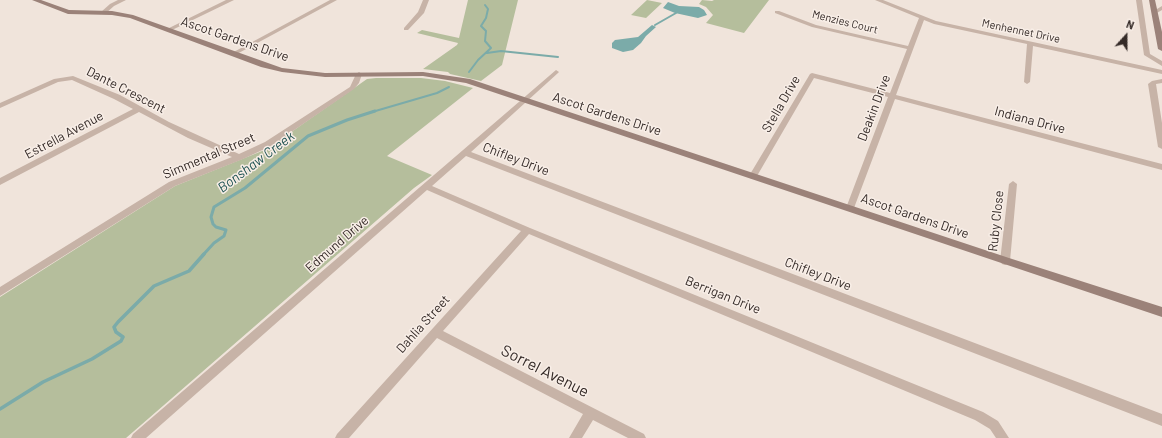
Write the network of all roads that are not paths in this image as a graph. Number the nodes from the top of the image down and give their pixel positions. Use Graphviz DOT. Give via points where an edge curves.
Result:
graph roads {
  1 [pos="34,0"];
  2 [pos="123,0"];
  3 [pos="231,0"];
  4 [pos="334,0"];
  5 [pos="426,0"];
  6 [pos="881,0"];
  7 [pos="1139,0"];
  8 [pos="1152,0"];
  9 [pos="1162,8"];
  10 [pos="777,12"];
  11 [pos="103,13"];
  12 [pos="1157,15"];
  13 [pos="922,18"];
  14 [pos="406,29"];
  15 [pos="168,30"];
  16 [pos="1030,43"];
  17 [pos="909,48"];
  18 [pos="1162,49"];
  19 [pos="233,54"];
  20 [pos="1162,64"];
  21 [pos="556,72"];
  22 [pos="1162,72"];
  23 [pos="359,74"];
  24 [pos="1162,81"];
  25 [pos="1027,82"];
  26 [pos="893,96"];
  27 [pos="524,100"];
  28 [pos="0,106"];
  29 [pos="139,109"];
  30 [pos="1162,146"];
  31 [pos="465,153"];
  32 [pos="240,157"];
  33 [pos="1162,167"];
  34 [pos="753,176"];
  35 [pos="0,182"];
  36 [pos="1014,184"];
  37 [pos="425,186"];
  38 [pos="850,208"];
  39 [pos="527,230"];
  40 [pos="1005,261"];
  41 [pos="0,292"];
  42 [pos="1162,312"];
  43 [pos="435,332"];
  44 [pos="591,412"];
  45 [pos="1162,420"];
  46 [pos="137,438"];
  47 [pos="341,438"];
  48 [pos="575,438"];
  49 [pos="640,438"];
  50 [pos="1004,438"];
  1 -- 11 [label="street, Ascot Gardens Drive" via="68,12"];
  2 -- 11 [label="street"];
  3 -- 15 [label="street"];
  4 -- 19 [label="street"];
  5 -- 14 [label="street" via="418,17"];
  6 -- 13 [label="street, Menhennet Drive"];
  7 -- 20 [label="street" via="1148,56"];
  8 -- 12 [label="street"];
  9 -- 12 [label="street"];
  10 -- 17 [label="street, Menzies Court" via="817,26"];
  11 -- 15 [label="street, Ascot Gardens Drive" via="128,15"];
  12 -- 18 [label="street"];
  13 -- 16 [label="street, Menhennet Drive"];
  13 -- 17 [label="street, Deakin Drive"];
  15 -- 19 [label="street, Ascot Gardens Drive"];
  16 -- 22 [label="street, Menhennet Drive"];
  16 -- 25 [label="street"];
  17 -- 26 [label="street, Deakin Drive"];
  19 -- 23 [label="street, Ascot Gardens Drive" via="289,71 325,75"];
  21 -- 27 [label="street, Edmund Drive"];
  23 -- 27 [label="street, Ascot Gardens Drive" via="408,73 444,76"];
  23 -- 32 [label="street, Simmental Street" via="352,88 268,144"];
  24 -- 30 [label="street" via="1152,84"];
  26 -- 33 [label="street, Indiana Drive"];
  26 -- 34 [label="street, Stella Drive" via="812,75"];
  26 -- 38 [label="street, Deakin Drive"];
  27 -- 31 [label="street, Edmund Drive"];
  27 -- 34 [label="street, Ascot Gardens Drive"];
  28 -- 29 [label="street, Dante Crescent" via="51,82 69,77"];
  29 -- 32 [label="street, Dante Crescent" via="191,136"];
  29 -- 35 [label="street, Estrella Avenue"];
  31 -- 37 [label="street, Edmund Drive"];
  31 -- 45 [label="street, Chifley Drive"];
  32 -- 41 [label="street, Simmental Street" via="172,184"];
  34 -- 38 [label="street, Ascot Gardens Drive"];
  36 -- 40 [label="street, Ruby Close"];
  37 -- 39 [label="street, Berrigan Drive"];
  37 -- 46 [label="street, Edmund Drive"];
  38 -- 40 [label="street, Ascot Gardens Drive"];
  39 -- 43 [label="street, Dahlia Street"];
  39 -- 50 [label="street, Berrigan Drive" via="979,416 994,425"];
  40 -- 42 [label="street, Ascot Gardens Drive"];
  43 -- 44 [label="street, Sorrel Avenue"];
  43 -- 47 [label="street, Dahlia Street"];
  44 -- 48 [label="street"];
  44 -- 49 [label="street, Sorrel Avenue"];
}
